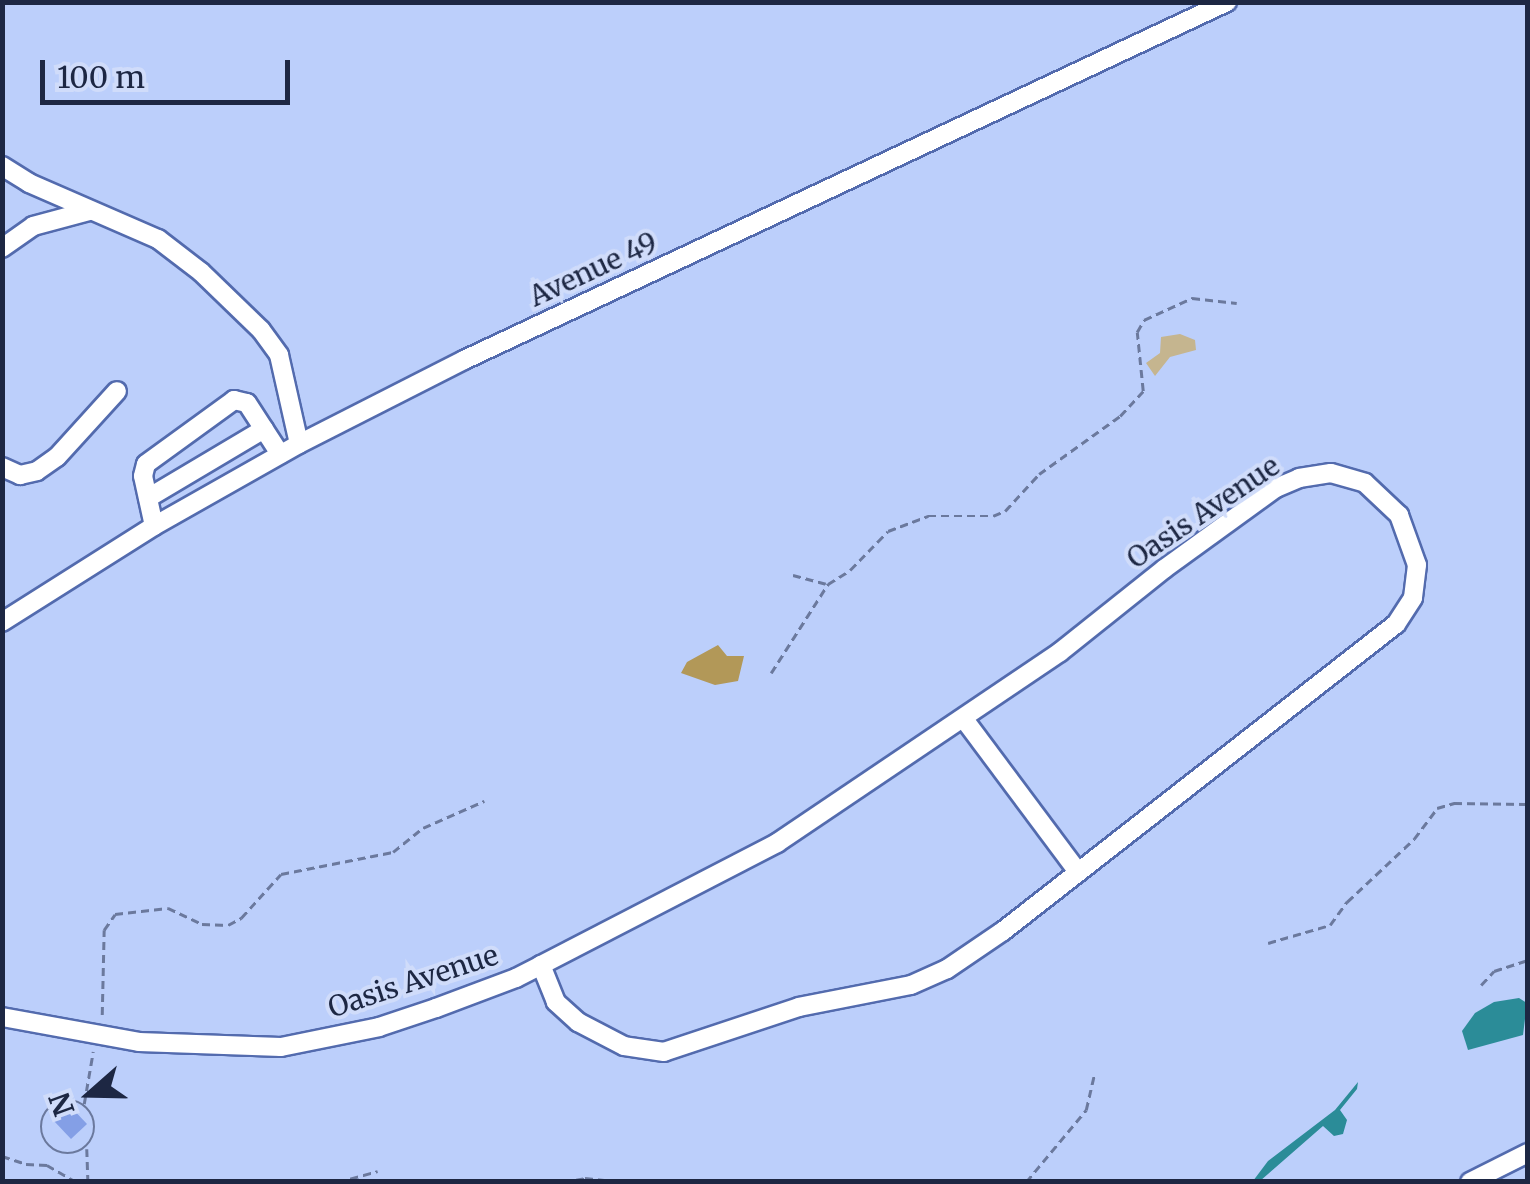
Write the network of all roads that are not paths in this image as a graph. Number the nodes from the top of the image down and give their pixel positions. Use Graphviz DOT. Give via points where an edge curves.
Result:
graph roads {
  1 [pos="1227,2"];
  2 [pos="2,166"];
  3 [pos="89,210"];
  4 [pos="2,248"];
  5 [pos="117,391"];
  6 [pos="264,429"];
  7 [pos="299,444"];
  8 [pos="280,454"];
  9 [pos="2,467"];
  10 [pos="148,498"];
  11 [pos="154,526"];
  12 [pos="2,622"];
  13 [pos="964,719"];
  14 [pos="1078,872"];
  15 [pos="540,964"];
  16 [pos="2,1017"];
  17 [pos="1528,1153"];
  18 [pos="1470,1182"];
  1 -- 7 [label="street, Avenue 49" via="480,352"];
  2 -- 3 [label="street"];
  3 -- 4 [label="street" via="32,226"];
  3 -- 7 [label="street" via="178,252 260,330 286,373"];
  5 -- 9 [label="street" via="38,471 20,475"];
  6 -- 8 [label="street"];
  6 -- 10 [label="street"];
  6 -- 10 [label="street" via="247,403 234,400 146,464"];
  7 -- 8 [label="street, Avenue 49"];
  8 -- 11 [label="street, Avenue 49"];
  10 -- 11 [label="street"];
  11 -- 12 [label="street, Avenue 49"];
  13 -- 14 [label="street"];
  13 -- 14 [label="street, Oasis Avenue" via="1276,488 1331,473 1365,483 1392,504 1417,565 1413,598 1396,624"];
  13 -- 15 [label="street, Oasis Avenue" via="777,842"];
  14 -- 15 [label="street, Oasis Avenue" via="961,960 911,985 799,1007 664,1052 624,1046 578,1022 556,1002"];
  15 -- 16 [label="street, Oasis Avenue" via="379,1028 281,1047 174,1045"];
  17 -- 18 [label="street"];
}
